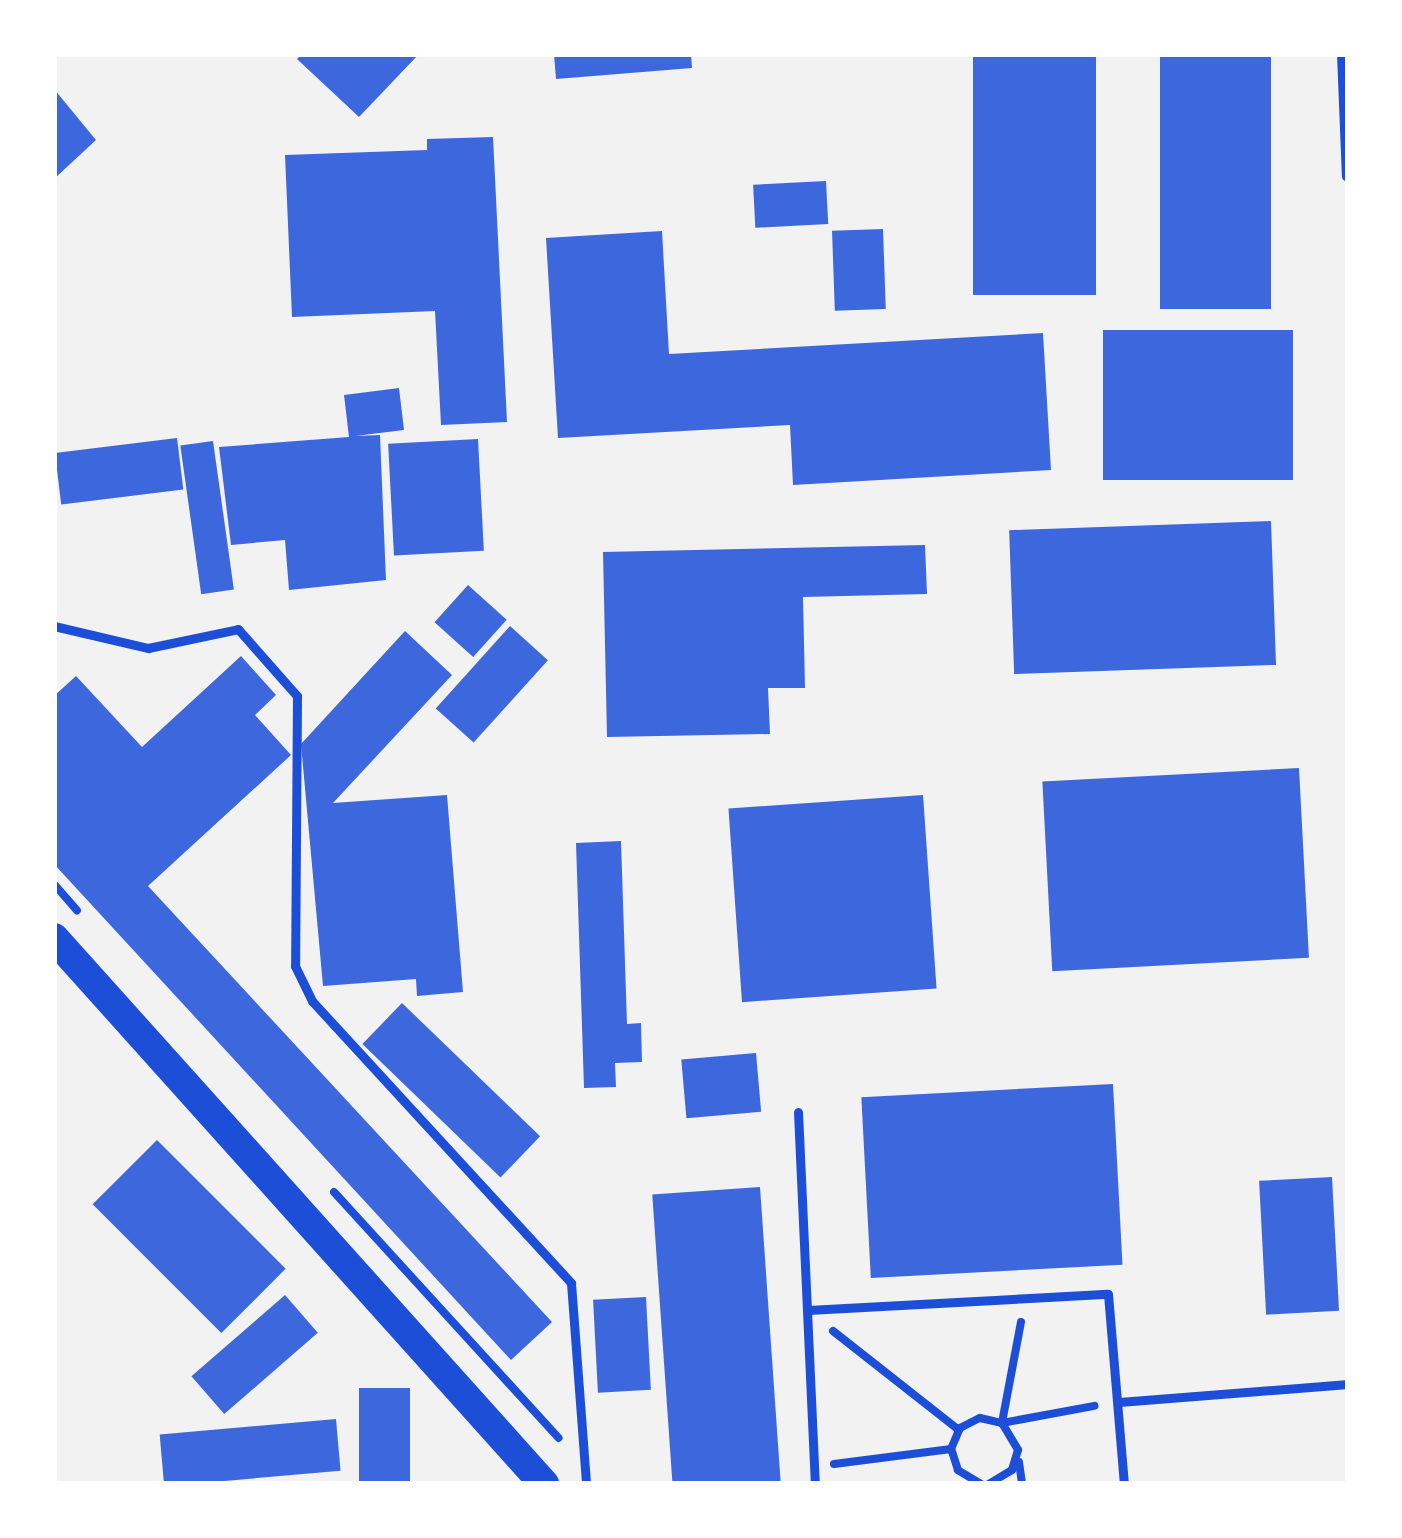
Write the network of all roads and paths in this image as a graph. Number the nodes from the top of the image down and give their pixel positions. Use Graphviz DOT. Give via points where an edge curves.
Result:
graph roads {
  1 [pos="1342,54"];
  2 [pos="1348,176"];
  3 [pos="54,626"];
  4 [pos="54,938"];
  5 [pos="798,1112"];
  6 [pos="1025,1298"];
  7 [pos="808,1310"];
  8 [pos="1348,1384"];
  9 [pos="1119,1402"];
  10 [pos="1003,1423"];
  11 [pos="959,1430"];
  12 [pos="951,1449"];
  13 [pos="1018,1454"];
  14 [pos="814,1467"];
  15 [pos="963,1481"];
  16 [pos="544,1484"];
  17 [pos="586,1484"];
  18 [pos="815,1484"];
  19 [pos="985,1484"];
  20 [pos="1022,1484"];
  21 [pos="1124,1484"];
  1 -- 2 [label="street"];
  3 -- 17 [label="lane" via="148,648 238,629 297,696 296,966 313,1000 571,1282"];
  4 -- 16 [label="main road"];
  5 -- 7 [label="lane"];
  6 -- 7 [label="lane"];
  6 -- 9 [label="lane" via="1108,1294"];
  6 -- 10 [label="path"];
  7 -- 11 [label="path"];
  7 -- 14 [label="lane"];
  8 -- 9 [label="lane"];
  9 -- 10 [label="path"];
  9 -- 21 [label="lane"];
  10 -- 11 [label="path" via="980,1418"];
  10 -- 13 [label="path"];
  11 -- 12 [label="path"];
  12 -- 14 [label="path"];
  12 -- 15 [label="path"];
  13 -- 19 [label="path" via="1005,1478"];
  13 -- 20 [label="path"];
  14 -- 18 [label="lane"];
  15 -- 19 [label="path"];
}
